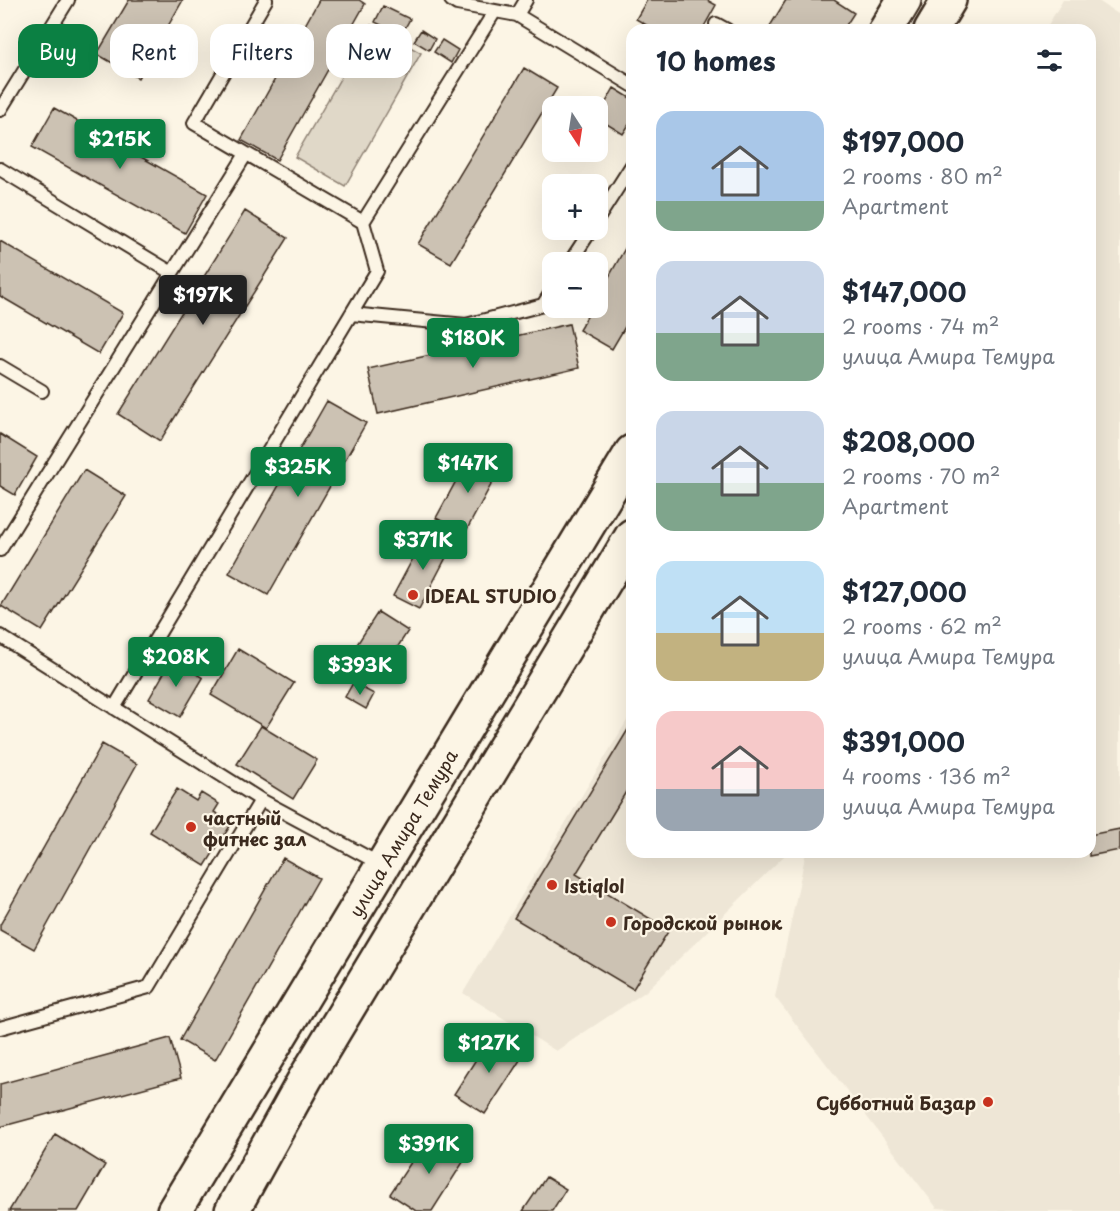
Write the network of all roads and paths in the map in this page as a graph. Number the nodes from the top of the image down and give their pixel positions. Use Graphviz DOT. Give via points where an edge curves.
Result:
graph roads {
  1 [pos="68,0"];
  2 [pos="266,0"];
  3 [pos="451,0"];
  4 [pos="526,0"];
  5 [pos="904,0"];
  6 [pos="949,0"];
  7 [pos="495,10"];
  8 [pos="517,15"];
  9 [pos="890,24"];
  10 [pos="935,24"];
  11 [pos="626,81"];
  12 [pos="0,110"];
  13 [pos="246,154"];
  14 [pos="0,169"];
  15 [pos="626,174"];
  16 [pos="608,203"];
  17 [pos="363,222"];
  18 [pos="172,273"];
  19 [pos="542,305"];
  20 [pos="351,314"];
  21 [pos="0,366"];
  22 [pos="42,391"];
  23 [pos="626,462"];
  24 [pos="626,546"];
  25 [pos="0,550"];
  26 [pos="0,636"];
  27 [pos="114,708"];
  28 [pos="261,800"];
  29 [pos="382,865"];
  30 [pos="0,1028"];
  31 [pos="174,1211"];
  32 [pos="232,1211"];
  1 -- 12 [label="lane"];
  2 -- 13 [label="lane" via="194,123"];
  3 -- 7 [label="lane"];
  4 -- 8 [label="lane"];
  5 -- 9 [label="main road"];
  6 -- 10 [label="main road"];
  7 -- 8 [label="lane"];
  7 -- 17 [label="lane"];
  8 -- 11 [label="lane"];
  13 -- 17 [label="lane"];
  13 -- 18 [label="lane"];
  14 -- 18 [label="lane"];
  15 -- 16 [label="lane"];
  17 -- 20 [label="lane" via="377,271"];
  18 -- 25 [label="lane"];
  19 -- 20 [label="lane" via="466,325"];
  20 -- 27 [label="lane"];
  21 -- 22 [label="lane"];
  23 -- 29 [label="main road, улица Амира Темура"];
  24 -- 32 [label="main road" via="305,1079"];
  26 -- 27 [label="lane"];
  27 -- 28 [label="lane"];
  28 -- 29 [label="lane"];
  28 -- 30 [label="lane" via="149,987"];
  29 -- 31 [label="main road, улица Амира Темура"];
}
